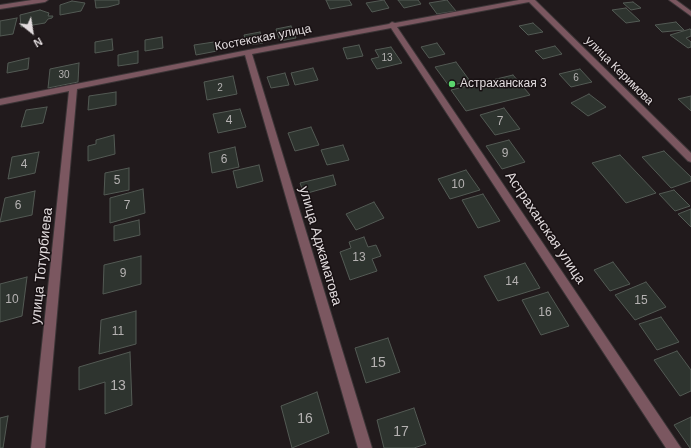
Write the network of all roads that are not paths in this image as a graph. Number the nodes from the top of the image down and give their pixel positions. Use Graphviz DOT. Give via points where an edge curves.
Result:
graph roads {
  1 [pos="45,0"];
  2 [pos="530,0"];
  3 [pos="672,0"];
  4 [pos="0,7"];
  5 [pos="691,14"];
  6 [pos="392,24"];
  7 [pos="248,52"];
  8 [pos="73,88"];
  9 [pos="0,102"];
  10 [pos="691,160"];
  11 [pos="38,448"];
  12 [pos="365,448"];
  13 [pos="674,448"];
  1 -- 4 [label="street"];
  2 -- 6 [label="street, Костекская улица"];
  2 -- 10 [label="street, улица Керимова"];
  3 -- 5 [label="street"];
  6 -- 7 [label="street, Костекская улица"];
  6 -- 13 [label="street, Астраханская улица"];
  7 -- 8 [label="street, Костекская улица"];
  7 -- 12 [label="street, улица Аджаматова"];
  8 -- 9 [label="street, Костекская улица"];
  8 -- 11 [label="street, улица Тотурбиева"];
}
